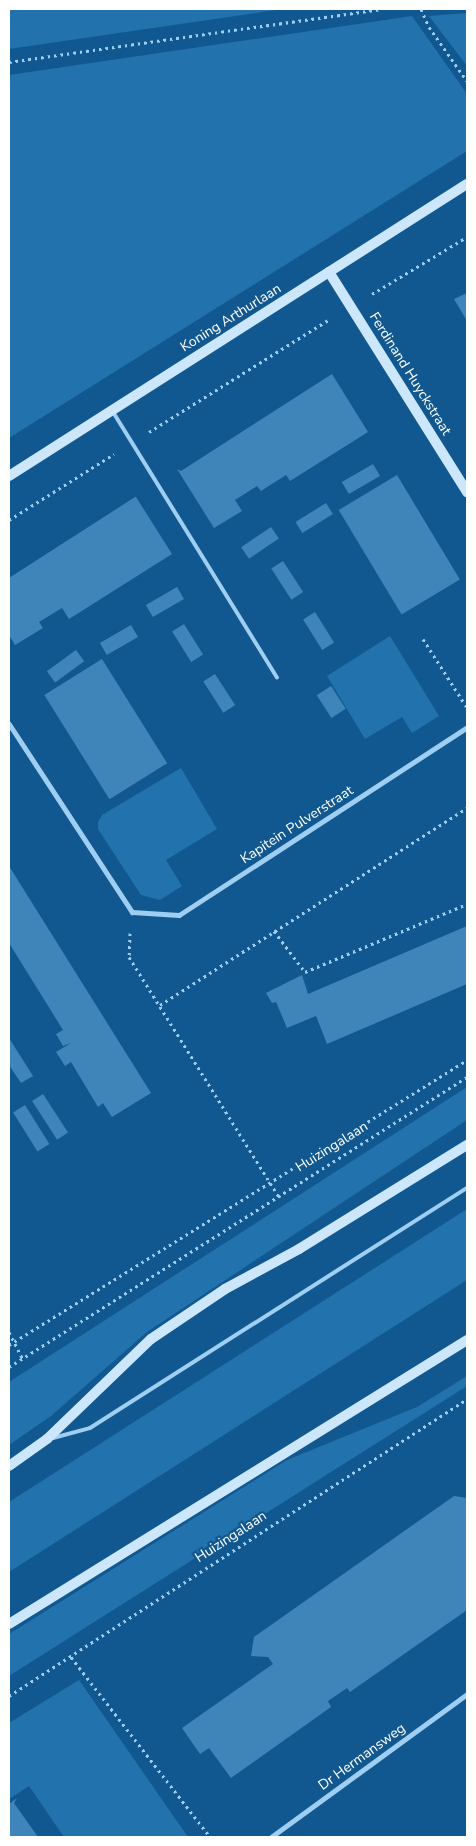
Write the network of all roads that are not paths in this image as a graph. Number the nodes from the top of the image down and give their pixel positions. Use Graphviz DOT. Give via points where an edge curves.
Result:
graph roads {
  1 [pos="467,184"];
  2 [pos="329,272"];
  3 [pos="112,410"];
  4 [pos="9,476"];
  5 [pos="467,492"];
  6 [pos="278,678"];
  7 [pos="9,724"];
  8 [pos="467,727"];
  9 [pos="467,1145"];
  10 [pos="467,1188"];
  11 [pos="467,1340"];
  12 [pos="48,1440"];
  13 [pos="9,1466"];
  14 [pos="9,1624"];
  15 [pos="467,1694"];
  16 [pos="271,1837"];
  1 -- 2 [label="main road, Koning Arthurlaan"];
  2 -- 3 [label="main road, Koning Arthurlaan"];
  2 -- 5 [label="main road, Ferdinand Huyckstraat"];
  3 -- 4 [label="main road, Koning Arthurlaan"];
  3 -- 6 [label="lane"];
  7 -- 8 [label="street, Kapitein Pulverstraat" via="132,912 179,915"];
  9 -- 12 [label="main road" via="299,1249 225,1289 150,1339"];
  10 -- 12 [label="lane" via="90,1428"];
  11 -- 14 [label="main road"];
  12 -- 13 [label="main road"];
  15 -- 16 [label="street, Dr Hermansweg"];
}
